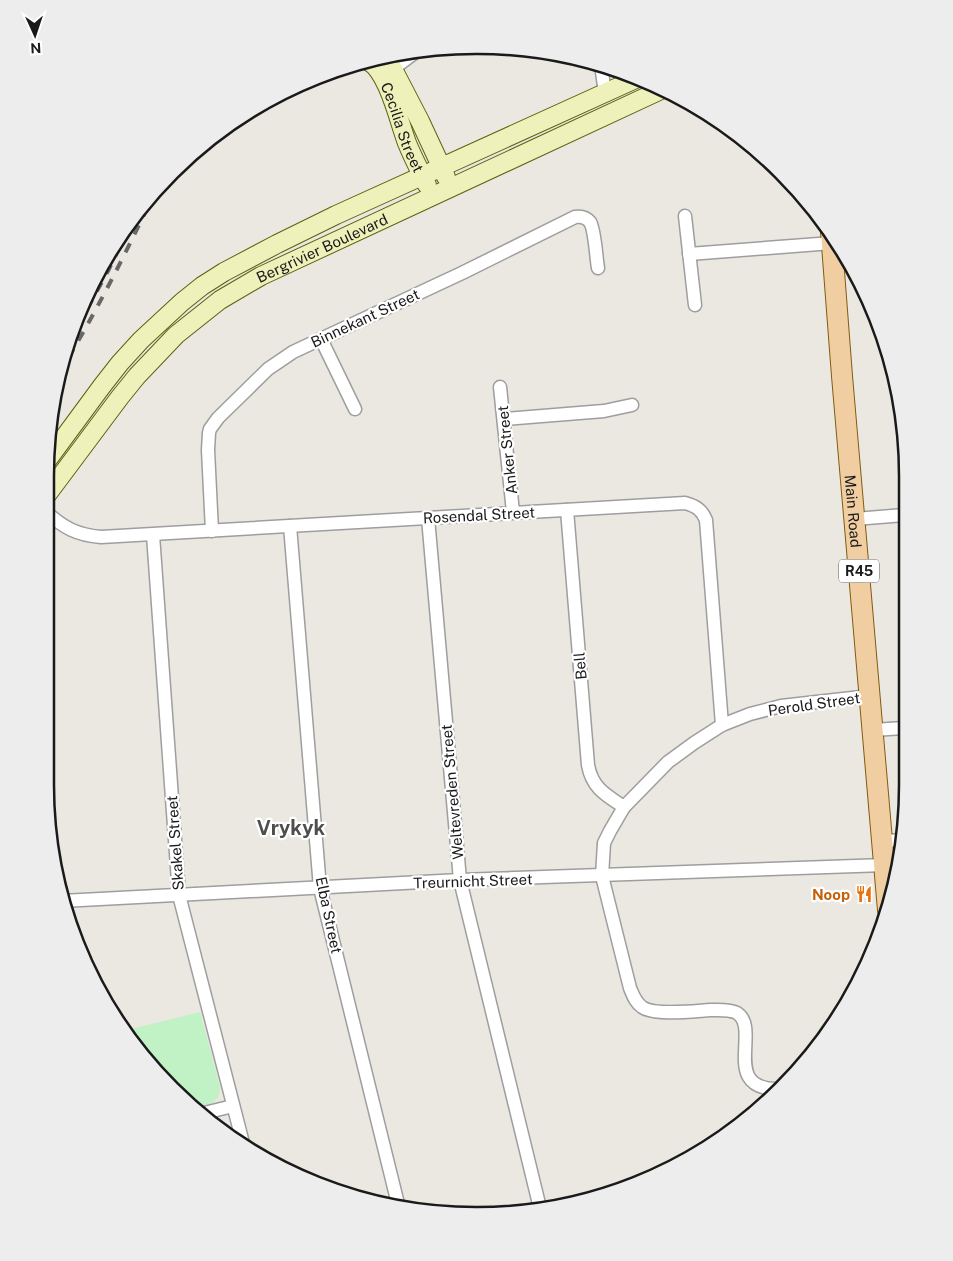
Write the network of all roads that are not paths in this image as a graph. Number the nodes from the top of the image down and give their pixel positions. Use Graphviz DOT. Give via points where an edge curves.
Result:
graph roads {
  1 [pos="388,63"];
  2 [pos="375,66"];
  3 [pos="602,73"];
  4 [pos="628,82"];
  5 [pos="605,93"];
  6 [pos="654,93"];
  7 [pos="442,167"];
  8 [pos="422,176"];
  9 [pos="451,188"];
  10 [pos="432,197"];
  11 [pos="685,216"];
  12 [pos="826,239"];
  13 [pos="833,249"];
  14 [pos="689,254"];
  15 [pos="598,268"];
  16 [pos="695,305"];
  17 [pos="320,339"];
  18 [pos="500,387"];
  19 [pos="632,404"];
  20 [pos="355,409"];
  21 [pos="504,418"];
  22 [pos="55,450"];
  23 [pos="54,485"];
  24 [pos="567,510"];
  25 [pos="513,512"];
  26 [pos="899,515"];
  27 [pos="54,518"];
  28 [pos="428,518"];
  29 [pos="855,519"];
  30 [pos="290,526"];
  31 [pos="212,531"];
  32 [pos="153,535"];
  33 [pos="870,696"];
  34 [pos="722,725"];
  35 [pos="899,728"];
  36 [pos="873,730"];
  37 [pos="624,807"];
  38 [pos="896,840"];
  39 [pos="883,841"];
  40 [pos="885,865"];
  41 [pos="602,876"];
  42 [pos="460,880"];
  43 [pos="886,887"];
  44 [pos="320,888"];
  45 [pos="178,895"];
  46 [pos="70,901"];
  47 [pos="768,1090"];
  48 [pos="233,1106"];
  49 [pos="209,1112"];
  50 [pos="241,1135"];
  51 [pos="398,1200"];
  52 [pos="539,1203"];
  1 -- 7 [label="street, Cecilia Street"];
  2 -- 8 [label="street, Cecilia Street" via="383,77"];
  3 -- 5 [label="street"];
  4 -- 5 [label="street, Bergrivier Boulevard"];
  5 -- 7 [label="street, Bergrivier Boulevard"];
  6 -- 9 [label="street, Bergrivier Boulevard"];
  7 -- 8 [label="street, Bergrivier Boulevard"];
  7 -- 9 [label="street, Cecilia Street"];
  8 -- 10 [label="street, Cecilia Street"];
  8 -- 22 [label="street, Bergrivier Boulevard" via="277,244 202,286 141,340"];
  9 -- 10 [label="street, Bergrivier Boulevard"];
  10 -- 23 [label="street, Bergrivier Boulevard" via="261,276 192,321 125,390"];
  11 -- 14 [label="street"];
  12 -- 14 [label="street"];
  13 -- 29 [label="main road, Main Road / R45"];
  14 -- 16 [label="street"];
  15 -- 17 [label="street, Binnekant Street" via="591,224 580,216 575,217"];
  17 -- 20 [label="street"];
  17 -- 31 [label="street, Binnekant Street" via="268,369 213,424 208,445"];
  18 -- 21 [label="street, Anker Street"];
  19 -- 21 [label="street" via="604,411"];
  21 -- 25 [label="street, Anker Street"];
  24 -- 25 [label="street, Rosendal Street"];
  24 -- 34 [label="street, Rosendal Street" via="685,503 694,505 704,514"];
  24 -- 37 [label="street, Bell" via="588,765 593,782"];
  25 -- 28 [label="street, Rosendal Street"];
  26 -- 29 [label="street"];
  27 -- 32 [label="street, Rosendal Street" via="81,535"];
  28 -- 30 [label="street, Rosendal Street"];
  28 -- 42 [label="street, Weltevreden Street"];
  29 -- 33 [label="main road, Main Road / R45"];
  30 -- 31 [label="street, Rosendal Street"];
  30 -- 44 [label="street, Elba Street"];
  31 -- 32 [label="street, Rosendal Street"];
  32 -- 45 [label="street, Skakel Street"];
  33 -- 34 [label="street, Perold Street" via="781,706"];
  33 -- 36 [label="main road, Main Road / R45"];
  34 -- 37 [label="street, Perold Street" via="668,762"];
  35 -- 36 [label="street"];
  36 -- 39 [label="main road, Main Road / R45"];
  37 -- 41 [label="street, Perold Street" via="604,843"];
  38 -- 39 [label="street"];
  39 -- 40 [label="main road, Main Road / R45"];
  40 -- 41 [label="street, Treurnicht Street"];
  40 -- 43 [label="main road, Main Road / R45"];
  41 -- 42 [label="street, Treurnicht Street"];
  41 -- 47 [label="street, Perold Street" via="630,988 637,1002 647,1010 658,1012 718,1010 736,1013 744,1025 746,1071 758,1086"];
  42 -- 44 [label="street, Treurnicht Street"];
  42 -- 52 [label="street, Weltevreden Street"];
  44 -- 45 [label="street, Treurnicht Street"];
  44 -- 51 [label="street, Elba Street"];
  45 -- 46 [label="street, Treurnicht Street"];
  45 -- 48 [label="street, Skakel Street"];
  48 -- 49 [label="street"];
  48 -- 50 [label="street, Skakel Street"];
}
